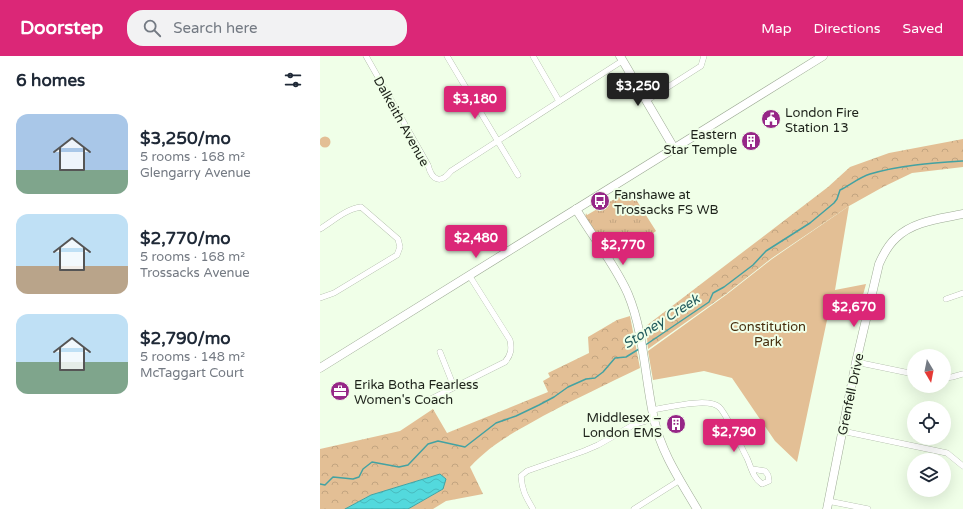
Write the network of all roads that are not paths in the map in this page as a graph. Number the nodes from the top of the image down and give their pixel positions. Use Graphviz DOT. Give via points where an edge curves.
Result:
graph roads {
  1 [pos="366,56"];
  2 [pos="447,56"];
  3 [pos="533,56"];
  4 [pos="704,56"];
  5 [pos="823,56"];
  6 [pos="621,58"];
  7 [pos="559,101"];
  8 [pos="646,101"];
  9 [pos="497,141"];
  10 [pos="674,148"];
  11 [pos="518,176"];
  12 [pos="576,209"];
  13 [pos="963,214"];
  14 [pos="320,229"];
  15 [pos="469,275"];
  16 [pos="963,293"];
  17 [pos="320,298"];
  18 [pos="946,299"];
  19 [pos="440,352"];
  20 [pos="856,362"];
  21 [pos="320,368"];
  22 [pos="907,373"];
  23 [pos="963,374"];
  24 [pos="951,377"];
  25 [pos="454,387"];
  26 [pos="431,399"];
  27 [pos="653,415"];
  28 [pos="842,431"];
  29 [pos="963,466"];
  30 [pos="752,469"];
  31 [pos="680,480"];
  32 [pos="828,505"];
  33 [pos="533,509"];
  34 [pos="634,509"];
  35 [pos="697,509"];
  36 [pos="868,509"];
  1 -- 9 [label="street, Dalkeith Avenue" via="433,177 440,180 446,178 451,171"];
  2 -- 9 [label="street"];
  3 -- 7 [label="street"];
  4 -- 8 [label="street" via="701,66"];
  5 -- 10 [label="street"];
  6 -- 7 [label="street, Dalkeith Avenue"];
  6 -- 8 [label="street"];
  7 -- 9 [label="street, Dalkeith Avenue"];
  8 -- 10 [label="street"];
  9 -- 11 [label="street"];
  10 -- 12 [label="street"];
  12 -- 15 [label="street"];
  12 -- 27 [label="street" via="628,294 639,336"];
  13 -- 20 [label="street, Grenfell Drive" via="921,223 896,238 885,251 879,264"];
  14 -- 17 [label="street" via="348,211 361,207 398,239 400,247 397,255 334,293"];
  15 -- 21 [label="street"];
  15 -- 25 [label="street" via="512,347 505,362"];
  16 -- 18 [label="street"];
  19 -- 25 [label="street"];
  20 -- 22 [label="street"];
  20 -- 28 [label="street, Grenfell Drive"];
  23 -- 24 [label="street"];
  25 -- 26 [label="street"];
  27 -- 30 [label="street" via="703,402 712,403 725,417"];
  27 -- 31 [label="street" via="660,443"];
  27 -- 33 [label="street" via="598,445 527,471 521,476 522,484 524,494"];
  28 -- 29 [label="street" via="947,453"];
  28 -- 32 [label="street, Grenfell Drive"];
  31 -- 34 [label="street"];
  31 -- 35 [label="street"];
  32 -- 36 [label="street"];
}
